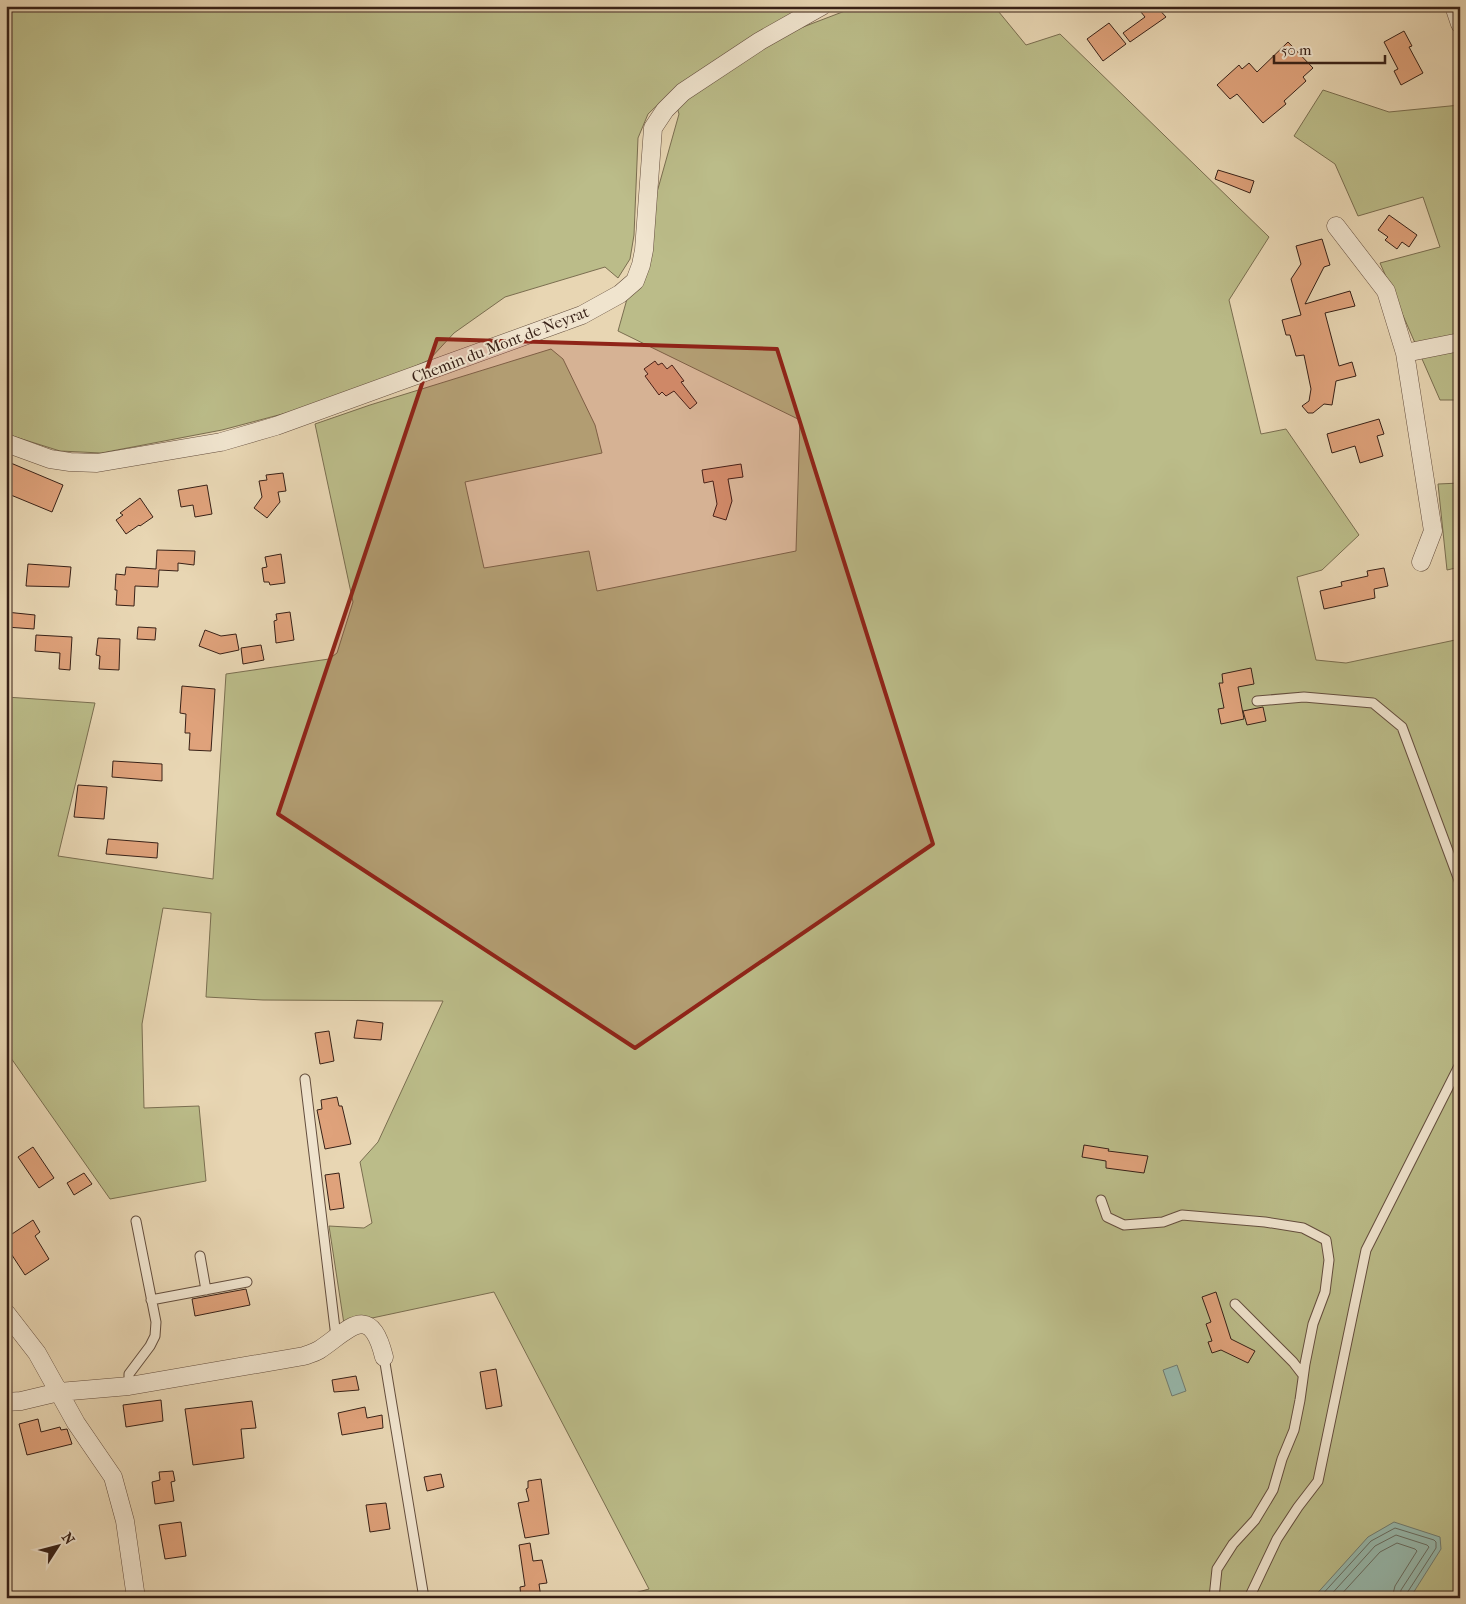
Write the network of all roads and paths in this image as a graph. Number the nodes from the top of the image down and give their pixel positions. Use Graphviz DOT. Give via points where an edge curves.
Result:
graph roads {
  1 [pos="822,6"];
  2 [pos="1454,6"];
  3 [pos="1460,24"];
  4 [pos="1336,226"];
  5 [pos="1460,342"];
  6 [pos="1405,353"];
  7 [pos="6,443"];
  8 [pos="1421,562"];
  9 [pos="1257,701"];
  10 [pos="1460,883"];
  11 [pos="1460,1064"];
  12 [pos="305,1079"];
  13 [pos="1101,1200"];
  14 [pos="136,1221"];
  15 [pos="200,1256"];
  16 [pos="247,1282"];
  17 [pos="206,1290"];
  18 [pos="151,1300"];
  19 [pos="1235,1304"];
  20 [pos="6,1313"];
  21 [pos="336,1337"];
  22 [pos="384,1357"];
  23 [pos="1303,1375"];
  24 [pos="129,1386"];
  25 [pos="59,1392"];
  26 [pos="6,1402"];
  27 [pos="136,1598"];
  28 [pos="424,1598"];
  29 [pos="1214,1598"];
  30 [pos="1249,1598"];
  1 -- 7 [label="street, Chemin du Mont de Neyrat" via="760,40 683,92 665,110 653,128 642,265 635,281 620,294 582,315 338,405 221,442 97,463 50,459"];
  2 -- 3 [label="street"];
  4 -- 6 [label="street" via="1386,291"];
  5 -- 6 [label="street"];
  6 -- 8 [label="street" via="1433,531"];
  9 -- 10 [label="lane" via="1304,697 1374,703 1402,727"];
  11 -- 30 [label="lane" via="1366,1250 1318,1481 1277,1539"];
  12 -- 21 [label="lane"];
  13 -- 23 [label="lane" via="1107,1217 1124,1225 1163,1222 1182,1215 1303,1228 1326,1240 1329,1260 1325,1292 1313,1324"];
  14 -- 18 [label="lane"];
  15 -- 17 [label="lane"];
  16 -- 17 [label="lane"];
  17 -- 18 [label="lane"];
  18 -- 24 [label="lane" via="156,1322 155,1336 130,1374"];
  19 -- 23 [label="lane"];
  20 -- 25 [label="street" via="37,1353"];
  21 -- 22 [label="street" via="354,1325 372,1328 380,1340"];
  21 -- 24 [label="street" via="317,1352 304,1356"];
  22 -- 28 [label="lane"];
  23 -- 29 [label="lane" via="1294,1430 1273,1490 1255,1520 1233,1544 1217,1569"];
  24 -- 25 [label="street"];
  25 -- 26 [label="street"];
  25 -- 27 [label="street" via="76,1423 114,1477 125,1521"];
}
